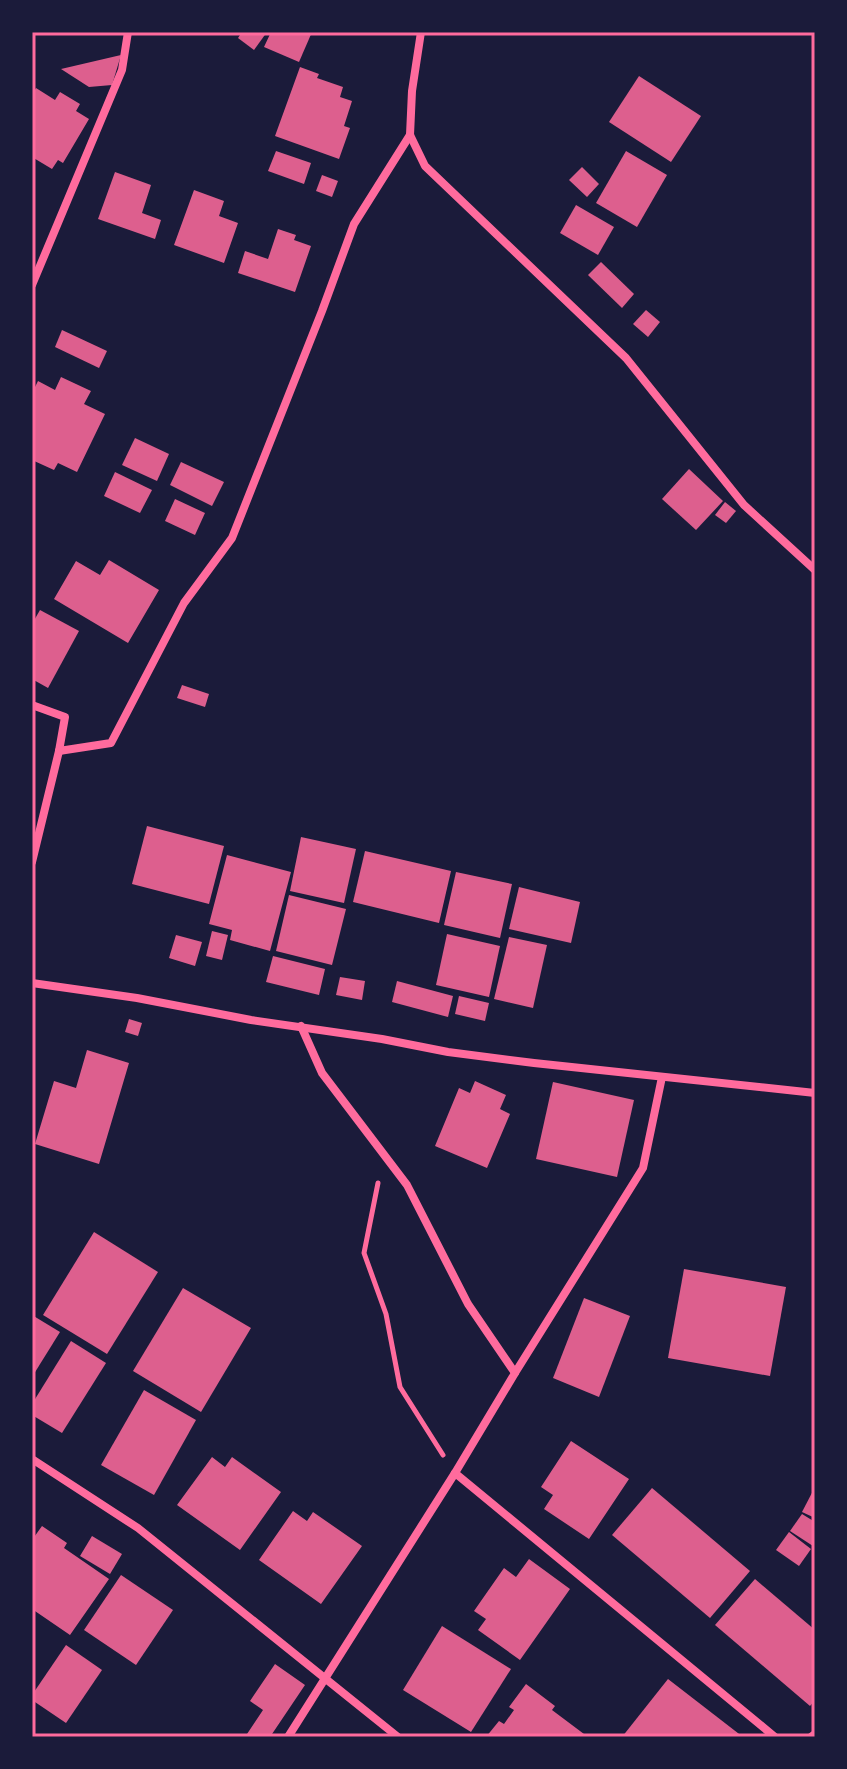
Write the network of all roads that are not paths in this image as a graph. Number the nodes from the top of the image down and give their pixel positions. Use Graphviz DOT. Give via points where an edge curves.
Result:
graph roads {
  1 [pos="128,32"];
  2 [pos="421,32"];
  3 [pos="410,135"];
  4 [pos="32,285"];
  5 [pos="815,570"];
  6 [pos="32,705"];
  7 [pos="59,751"];
  8 [pos="32,862"];
  9 [pos="32,983"];
  10 [pos="301,1026"];
  11 [pos="662,1077"];
  12 [pos="815,1093"];
  13 [pos="515,1373"];
  14 [pos="32,1459"];
  15 [pos="455,1473"];
  16 [pos="325,1679"];
  17 [pos="288,1737"];
  18 [pos="398,1737"];
  19 [pos="775,1737"];
  1 -- 4 [label="street" via="122,70"];
  2 -- 3 [label="street"];
  3 -- 5 [label="street" via="425,166 626,358 744,505"];
  3 -- 7 [label="street" via="354,224 232,538 184,603 111,743"];
  6 -- 7 [label="street" via="65,717"];
  7 -- 8 [label="street"];
  9 -- 10 [label="street"];
  10 -- 11 [label="street" via="448,1052"];
  10 -- 13 [label="street" via="322,1073 407,1185 468,1304"];
  11 -- 12 [label="street"];
  11 -- 13 [label="street" via="643,1168"];
  13 -- 15 [label="street"];
  14 -- 16 [label="street" via="138,1528"];
  15 -- 16 [label="street"];
  15 -- 19 [label="street"];
  16 -- 17 [label="street"];
  16 -- 18 [label="street"];
}
